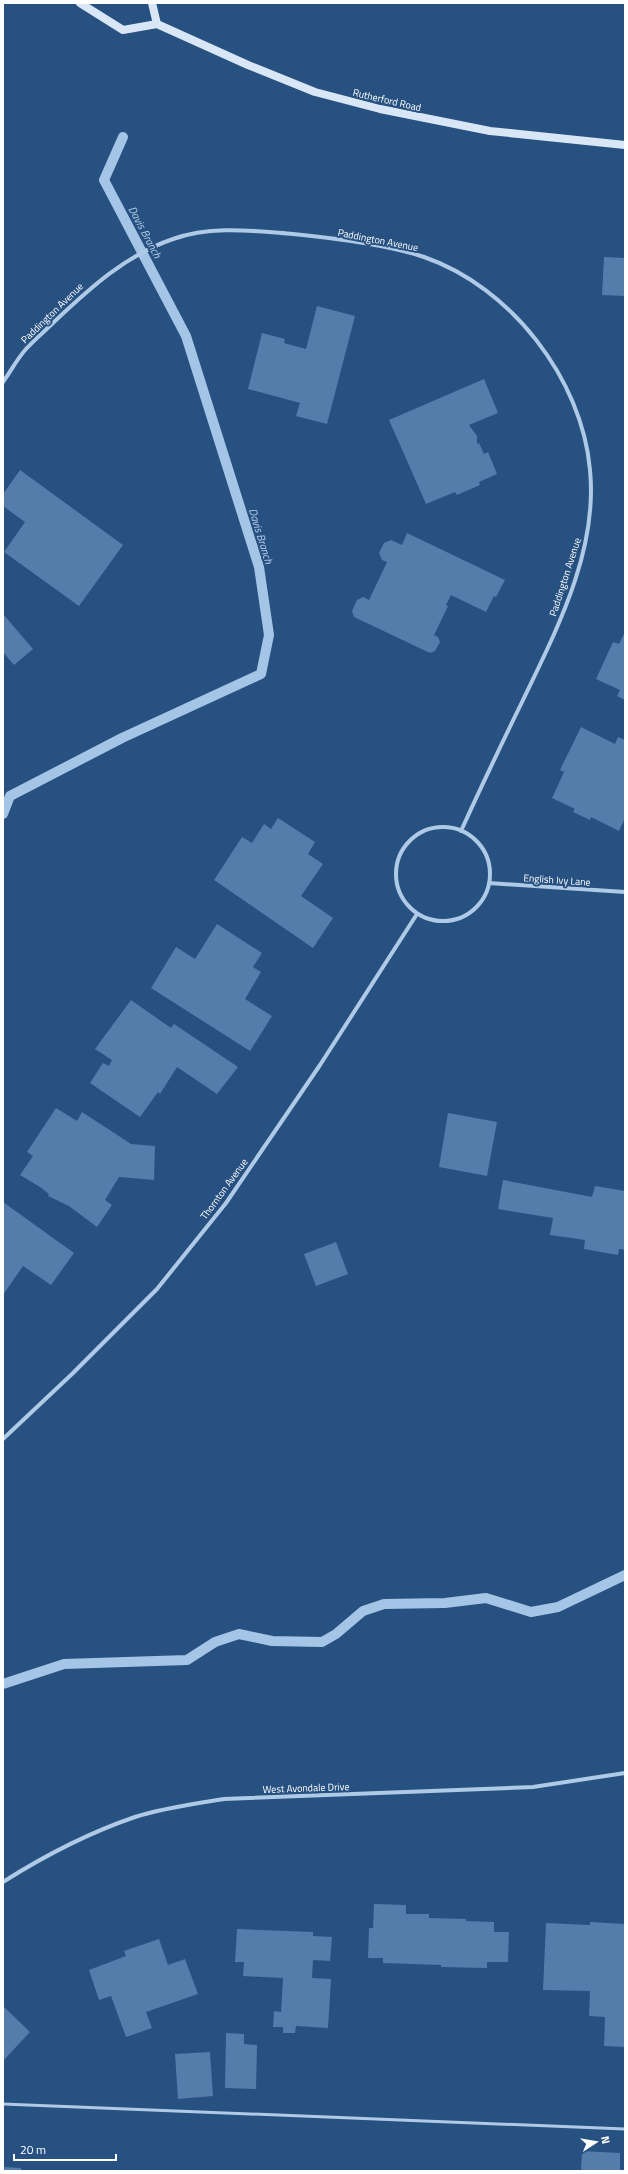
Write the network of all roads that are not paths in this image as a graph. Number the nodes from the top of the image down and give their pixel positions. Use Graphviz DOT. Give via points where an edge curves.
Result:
graph roads {
  1 [pos="80,3"];
  2 [pos="152,3"];
  3 [pos="157,24"];
  4 [pos="625,145"];
  5 [pos="3,382"];
  6 [pos="461,830"];
  7 [pos="489,884"];
  8 [pos="625,892"];
  9 [pos="417,914"];
  10 [pos="3,1439"];
  11 [pos="625,1773"];
  12 [pos="3,1882"];
  13 [pos="3,2104"];
  14 [pos="625,2129"];
  1 -- 3 [label="street" via="122,30"];
  2 -- 3 [label="street"];
  3 -- 4 [label="street, Rutherford Road" via="315,92 380,109 490,131"];
  5 -- 6 [label="street, Paddington Avenue" via="25,350 92,286 120,266 176,237 233,229 310,236 386,248 424,257 453,270 507,306 534,336 560,374 579,416 590,471 591,508 585,548 557,628"];
  6 -- 7 [label="street" via="474,839 484,852 489,867"];
  6 -- 9 [label="street" via="430,828 416,835 405,846 398,860 398,891 406,904"];
  7 -- 8 [label="street, English Ivy Lane"];
  7 -- 9 [label="street" via="485,896 477,906 467,915 455,920 442,922"];
  9 -- 10 [label="street, Thornton Avenue" via="315,1072 211,1221 157,1289"];
  11 -- 12 [label="street, West Avondale Drive" via="533,1787 224,1799 189,1805 136,1817 90,1834 31,1864"];
  13 -- 14 [label="lane"];
}
